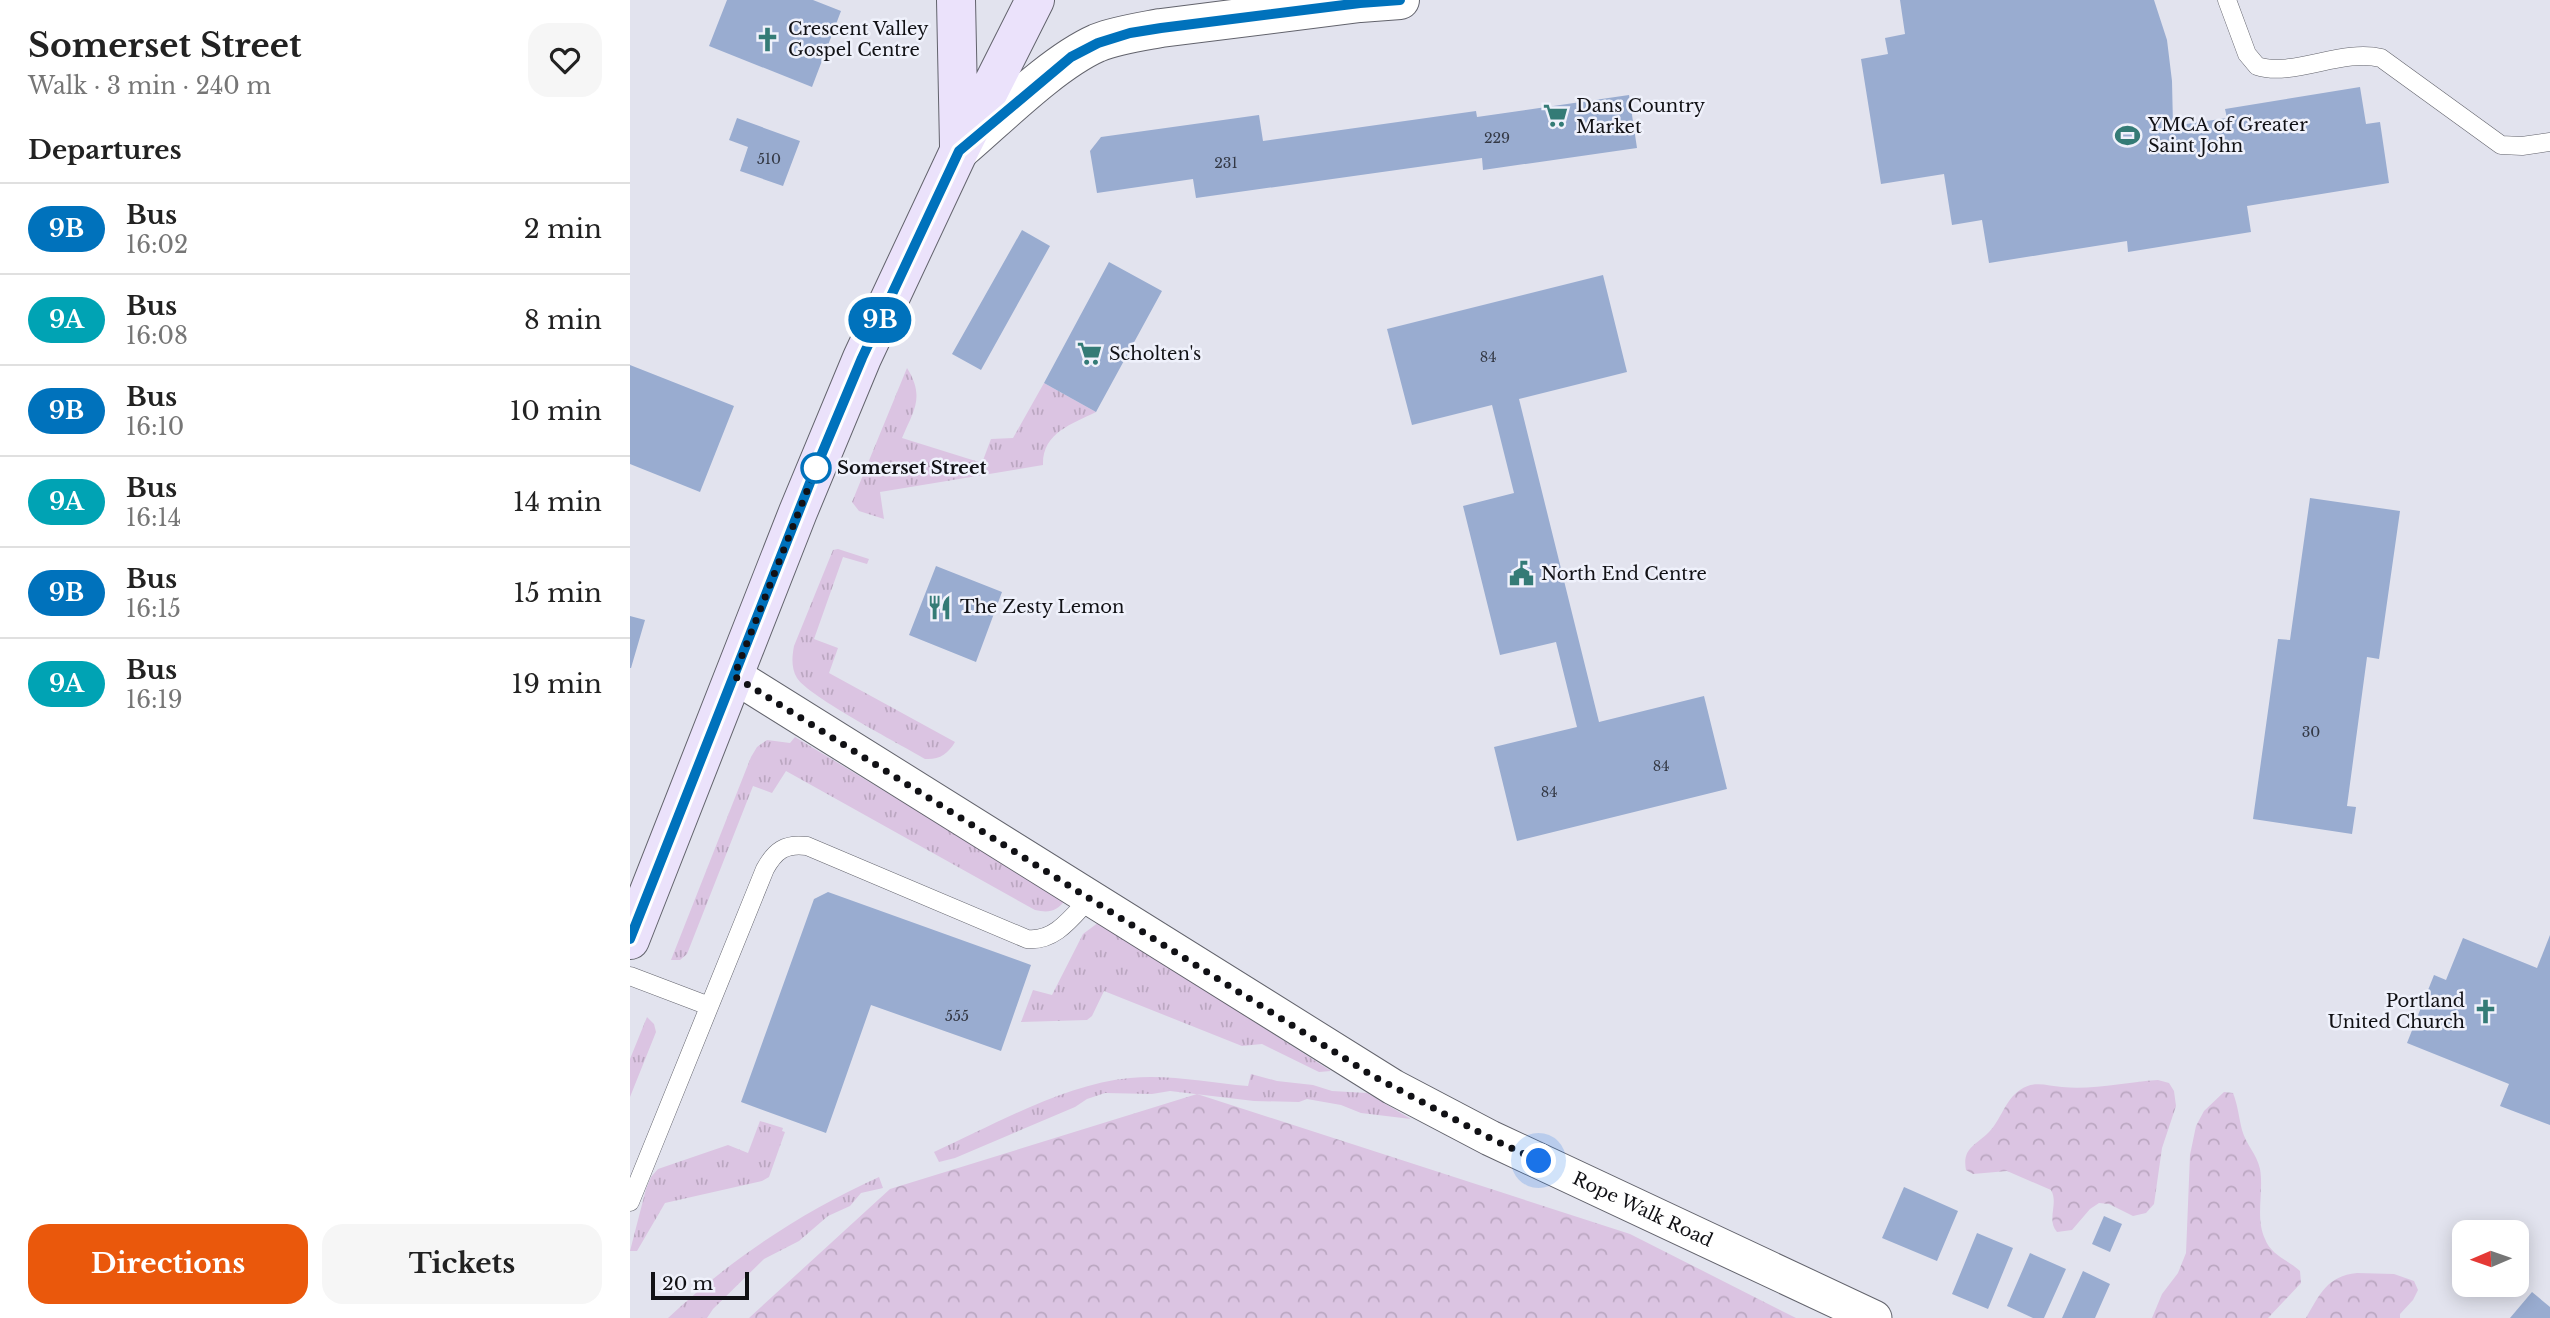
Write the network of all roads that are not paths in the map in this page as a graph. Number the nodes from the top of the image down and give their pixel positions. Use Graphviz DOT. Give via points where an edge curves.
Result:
graph roads {
  1 [pos="956,0"];
  2 [pos="1035,0"];
  3 [pos="1313,0"];
  4 [pos="1400,0"];
  5 [pos="2227,0"];
  6 [pos="1356,1"];
  7 [pos="2550,142"];
  8 [pos="959,151"];
  9 [pos="734,676"];
  10 [pos="1090,898"];
  11 [pos="630,940"];
  12 [pos="630,976"];
  13 [pos="709,1006"];
  14 [pos="630,1202"];
  15 [pos="1874,1318"];
  1 -- 8 [label="main road"];
  2 -- 8 [label="main road"];
  3 -- 6 [label="street"];
  4 -- 6 [label="street"];
  5 -- 7 [label="lane" via="2257,66 2274,68 2362,55 2381,58 2501,145"];
  6 -- 8 [label="street" via="1130,33 1098,43 1071,57"];
  8 -- 9 [label="main road" via="862,358"];
  9 -- 10 [label="street, Rope Walk Road"];
  9 -- 11 [label="main road"];
  10 -- 13 [label="lane" via="1052,934 1027,939 807,846 787,846 778,850 765,869"];
  10 -- 15 [label="street, Rope Walk Road" via="1417,1100"];
  12 -- 13 [label="lane"];
  13 -- 14 [label="lane"];
}
